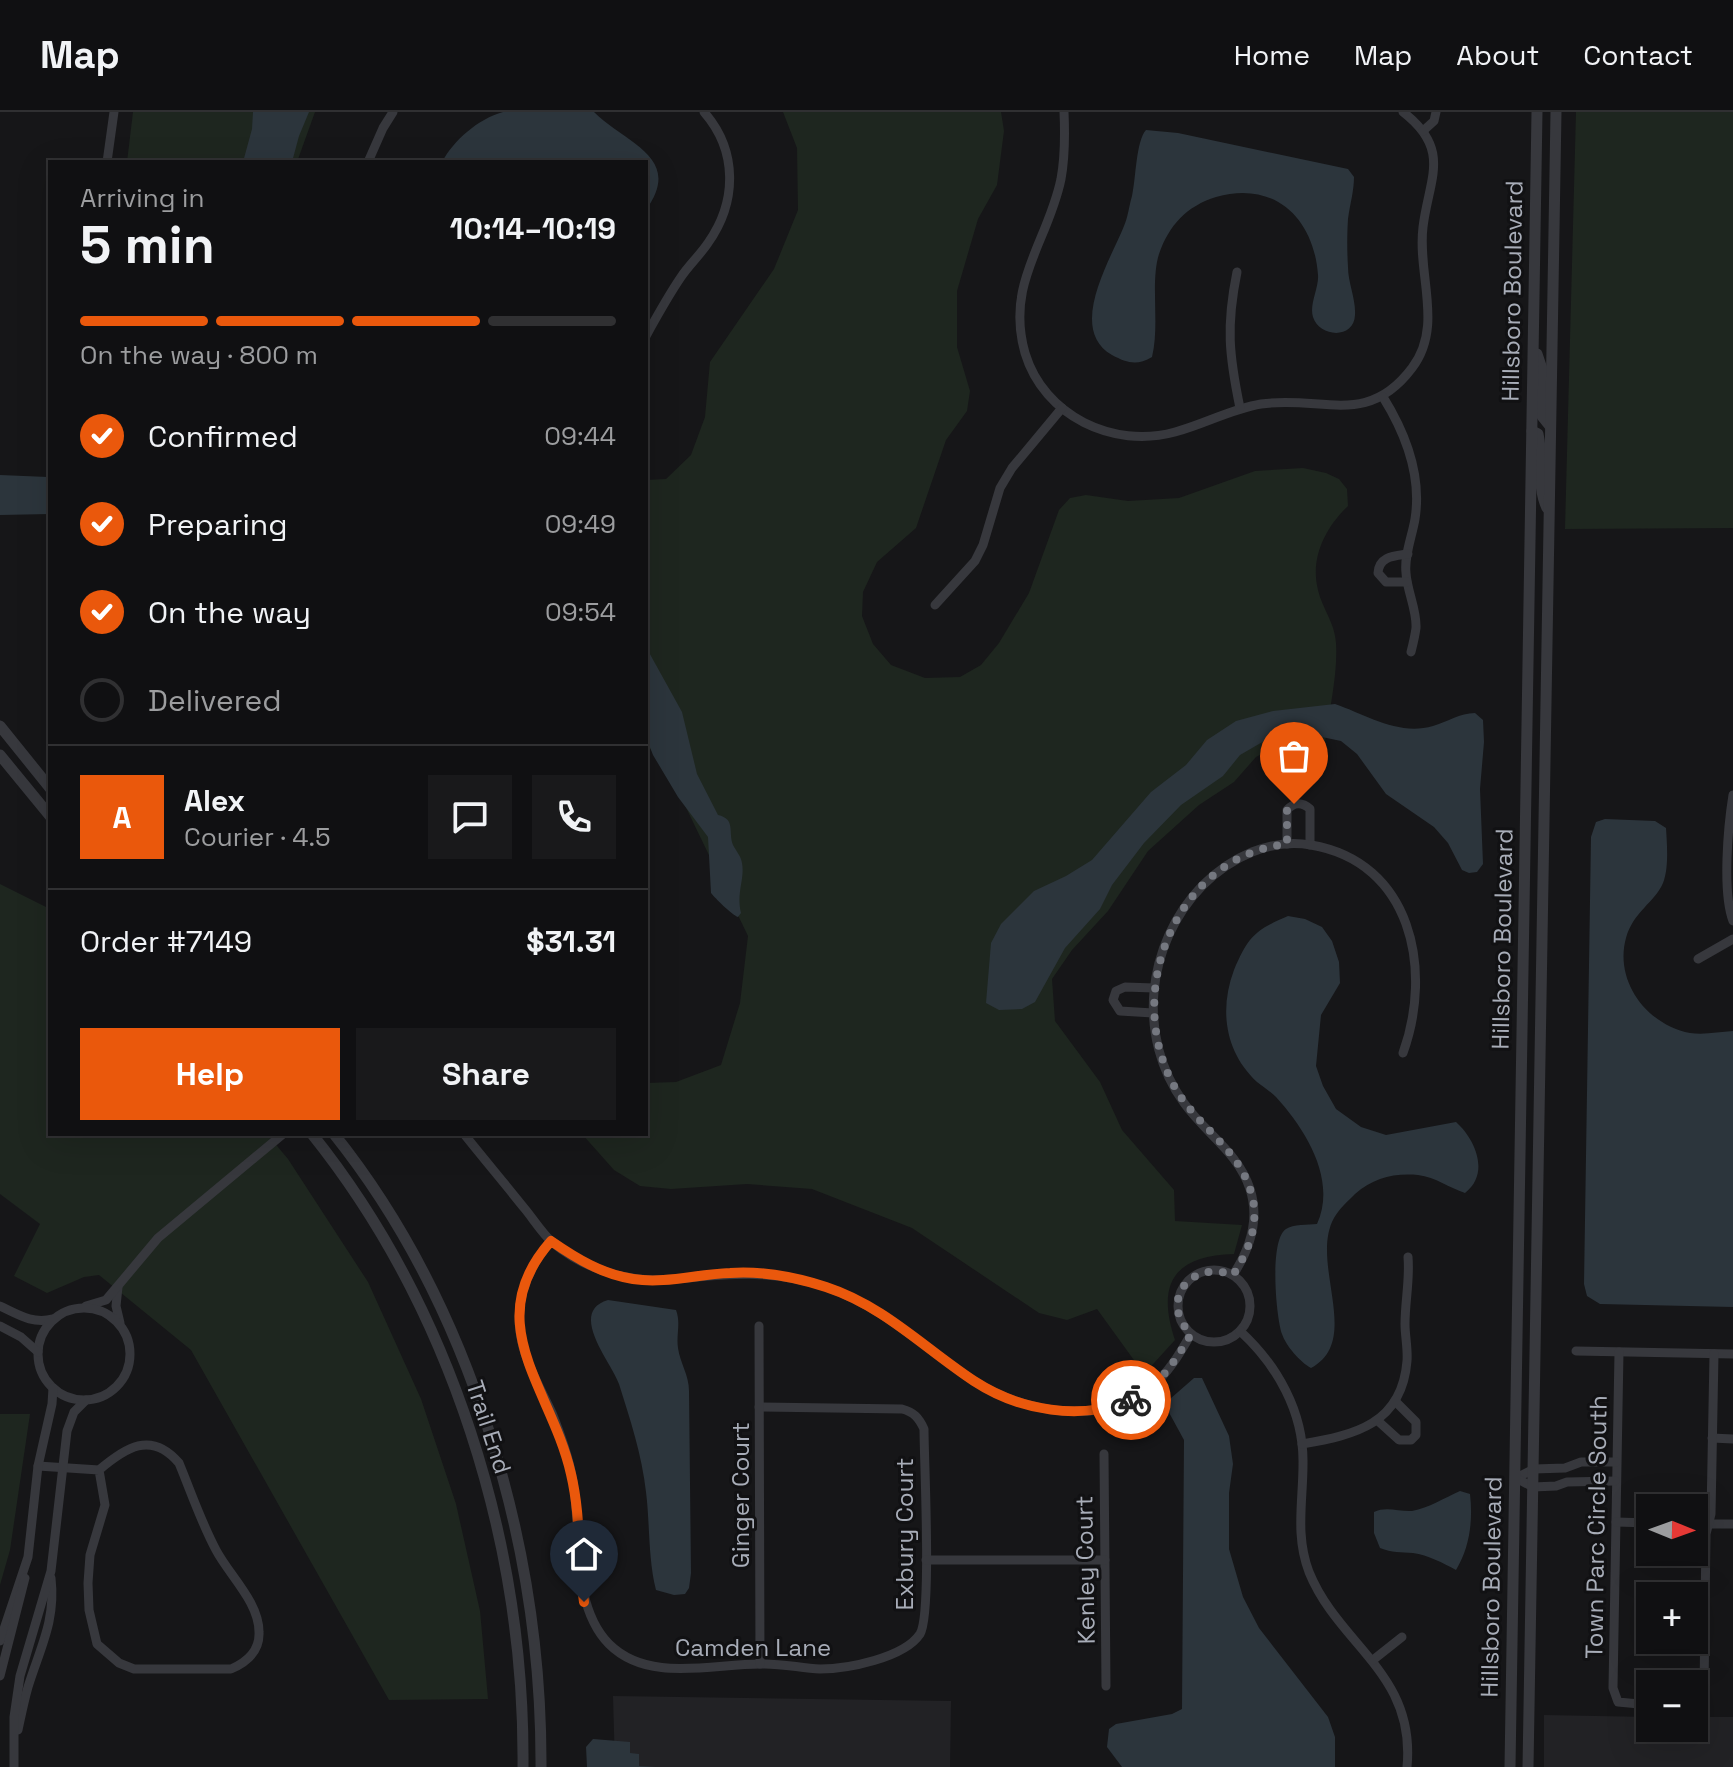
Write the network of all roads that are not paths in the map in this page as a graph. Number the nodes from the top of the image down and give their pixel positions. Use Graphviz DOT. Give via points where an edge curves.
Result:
graph roads {
  1 [pos="114,112"];
  2 [pos="393,112"];
  3 [pos="704,112"];
  4 [pos="1064,112"];
  5 [pos="1403,112"];
  6 [pos="1436,112"];
  7 [pos="1537,112"];
  8 [pos="1556,112"];
  9 [pos="1423,131"];
  10 [pos="107,160"];
  11 [pos="369,160"];
  12 [pos="1237,272"];
  13 [pos="648,333"];
  14 [pos="1534,346"];
  15 [pos="1383,397"];
  16 [pos="1062,408"];
  17 [pos="1240,408"];
  18 [pos="1550,426"];
  19 [pos="1532,431"];
  20 [pos="1549,513"];
  21 [pos="1408,554"];
  22 [pos="1407,582"];
  23 [pos="935,605"];
  24 [pos="1411,652"];
  25 [pos="0,726"];
  26 [pos="0,755"];
  27 [pos="48,786"];
  28 [pos="1733,795"];
  29 [pos="48,814"];
  30 [pos="1287,844"];
  31 [pos="1310,845"];
  32 [pos="1733,921"];
  33 [pos="1733,939"];
  34 [pos="1698,959"];
  35 [pos="1154,988"];
  36 [pos="1153,1013"];
  37 [pos="1403,1053"];
  38 [pos="281,1136"];
  39 [pos="313,1136"];
  40 [pos="335,1136"];
  41 [pos="466,1136"];
  42 [pos="551,1241"];
  43 [pos="1408,1257"];
  44 [pos="1233,1275"];
  45 [pos="118,1287"];
  46 [pos="0,1306"];
  47 [pos="81,1308"];
  48 [pos="53,1319"];
  49 [pos="0,1326"];
  50 [pos="120,1326"];
  51 [pos="759,1326"];
  52 [pos="1240,1331"];
  53 [pos="1191,1334"];
  54 [pos="1576,1351"];
  55 [pos="38,1352"];
  56 [pos="1619,1352"];
  57 [pos="1714,1354"];
  58 [pos="1733,1354"];
  59 [pos="53,1388"];
  60 [pos="86,1400"];
  61 [pos="1395,1401"];
  62 [pos="759,1407"];
  63 [pos="1378,1421"];
  64 [pos="1712,1438"];
  65 [pos="1733,1439"];
  66 [pos="1302,1444"];
  67 [pos="1104,1454"];
  68 [pos="1594,1461"];
  69 [pos="1616,1462"];
  70 [pos="38,1466"];
  71 [pos="62,1468"];
  72 [pos="1534,1469"];
  73 [pos="99,1470"];
  74 [pos="1516,1478"];
  75 [pos="1593,1480"];
  76 [pos="1615,1481"];
  77 [pos="1533,1487"];
  78 [pos="1616,1522"];
  79 [pos="1636,1523"];
  80 [pos="1709,1524"];
  81 [pos="1733,1524"];
  82 [pos="28,1557"];
  83 [pos="926,1560"];
  84 [pos="1105,1560"];
  85 [pos="51,1571"];
  86 [pos="20,1606"];
  87 [pos="40,1612"];
  88 [pos="1402,1637"];
  89 [pos="0,1641"];
  90 [pos="899,1650"];
  91 [pos="1373,1660"];
  92 [pos="760,1664"];
  93 [pos="1700,1670"];
  94 [pos="0,1676"];
  95 [pos="1106,1686"];
  96 [pos="1636,1704"];
  97 [pos="15,1740"];
  98 [pos="14,1767"];
  99 [pos="523,1767"];
  100 [pos="541,1767"];
  101 [pos="1407,1767"];
  102 [pos="1510,1767"];
  103 [pos="1528,1767"];
  1 -- 10 [label="street"];
  2 -- 11 [label="street"];
  3 -- 13 [label="street" via="729,160 728,204 708,244"];
  4 -- 16 [label="street" via="1061,180 1022,286 1019,319 1031,368"];
  5 -- 9 [label="street"];
  6 -- 9 [label="street"];
  7 -- 14 [label="street, Hillsboro Boulevard"];
  8 -- 18 [label="street, Hillsboro Boulevard"];
  9 -- 15 [label="street" via="1435,169 1422,238 1429,327 1421,354"];
  12 -- 17 [label="street" via="1228,342"];
  14 -- 18 [label="street" via="1542,369 1542,416"];
  14 -- 19 [label="street, Hillsboro Boulevard"];
  15 -- 17 [label="street" via="1339,406 1303,402"];
  15 -- 21 [label="street" via="1404,435 1414,471 1416,510"];
  16 -- 17 [label="street" via="1088,426 1144,437 1178,432"];
  16 -- 23 [label="street" via="1000,488 975,561"];
  18 -- 20 [label="street, Hillsboro Boulevard"];
  19 -- 20 [label="street" via="1541,447 1541,495"];
  19 -- 74 [label="street, Hillsboro Boulevard"];
  20 -- 72 [label="street, Hillsboro Boulevard"];
  21 -- 22 [label="street"];
  21 -- 22 [label="street" via="1378,566 1386,582"];
  22 -- 24 [label="street" via="1416,625"];
  25 -- 27 [label="street"];
  26 -- 29 [label="street"];
  28 -- 32 [label="street" via="1728,893"];
  30 -- 31 [label="street"];
  30 -- 31 [label="street" via="1287,810 1299,803 1310,809"];
  30 -- 35 [label="street" via="1245,854 1195,893 1164,945"];
  31 -- 37 [label="street" via="1364,867 1394,897 1404,916 1414,958 1412,1027"];
  33 -- 34 [label="street"];
  35 -- 36 [label="street"];
  35 -- 36 [label="street" via="1125,987 1113,1000 1120,1011"];
  36 -- 44 [label="street" via="1162,1063 1173,1085 1235,1159 1251,1191 1251,1242"];
  38 -- 45 [label="street" via="158,1238"];
  39 -- 99 [label="street, Trail End" via="397,1261 426,1320 476,1453 512,1610"];
  40 -- 100 [label="street, Trail End" via="411,1252 486,1423 523,1563 541,1709"];
  41 -- 42 [label="street"];
  42 -- 53 [label="street" via="590,1266 632,1279 753,1273 826,1287 895,1321 992,1391 1055,1410 1098,1410 1136,1397 1165,1374"];
  42 -- 92 [label="street, Camden Lane" via="527,1276 520,1334 571,1472 584,1602 590,1616 609,1644 639,1663"];
  43 -- 61 [label="street" via="1407,1363"];
  44 -- 52 [label="street" via="1248,1298 1249,1315"];
  44 -- 53 [label="street" via="1207,1270 1185,1284 1178,1311"];
  45 -- 47 [label="street" via="106,1300"];
  45 -- 50 [label="street"];
  46 -- 48 [label="street" via="27,1320"];
  47 -- 48 [label="street"];
  47 -- 50 [label="street" via="98,1310"];
  48 -- 55 [label="street"];
  49 -- 55 [label="street"];
  50 -- 60 [label="street" via="129,1345 125,1374 111,1392"];
  51 -- 62 [label="street, Ginger Court"];
  52 -- 53 [label="street" via="1215,1342"];
  52 -- 66 [label="street" via="1281,1379"];
  54 -- 56 [label="street"];
  55 -- 59 [label="street" via="41,1372"];
  56 -- 57 [label="street"];
  56 -- 69 [label="street, Town Parc Circle South"];
  57 -- 58 [label="street"];
  57 -- 64 [label="street"];
  59 -- 60 [label="street" via="66,1397"];
  59 -- 70 [label="street"];
  60 -- 71 [label="street" via="67,1431"];
  61 -- 63 [label="street"];
  61 -- 63 [label="street" via="1416,1422 1416,1435 1399,1440"];
  62 -- 83 [label="street, Exbury Court" via="902,1409 919,1418 924,1429"];
  62 -- 92 [label="street, Ginger Court"];
  63 -- 66 [label="street" via="1343,1437"];
  64 -- 65 [label="street"];
  64 -- 80 [label="street"];
  66 -- 91 [label="street" via="1299,1527 1308,1569 1328,1606"];
  67 -- 84 [label="street, Kenley Court"];
  68 -- 69 [label="street"];
  68 -- 72 [label="street"];
  68 -- 75 [label="street"];
  69 -- 76 [label="street, Town Parc Circle South"];
  70 -- 71 [label="street"];
  70 -- 82 [label="street"];
  71 -- 73 [label="street"];
  71 -- 85 [label="street"];
  72 -- 74 [label="street"];
  72 -- 77 [label="street, Hillsboro Boulevard"];
  73 -- 73 [label="street" via="105,1505 90,1555 88,1583 97,1644 134,1669 242,1665 258,1647 254,1609 214,1547 179,1463 159,1446 138,1445"];
  74 -- 77 [label="street"];
  74 -- 102 [label="street, Hillsboro Boulevard"];
  75 -- 76 [label="street"];
  75 -- 77 [label="street"];
  76 -- 78 [label="street, Town Parc Circle South"];
  77 -- 103 [label="street, Hillsboro Boulevard"];
  78 -- 79 [label="street"];
  78 -- 96 [label="street, Town Parc Circle South" via="1613,1688 1618,1702"];
  80 -- 81 [label="street"];
  80 -- 93 [label="street"];
  82 -- 86 [label="street"];
  82 -- 89 [label="street"];
  83 -- 84 [label="street"];
  83 -- 90 [label="street, Exbury Court" via="922,1632"];
  84 -- 95 [label="street, Kenley Court"];
  85 -- 87 [label="street"];
  85 -- 97 [label="street" via="49,1629"];
  86 -- 87 [label="street"];
  86 -- 94 [label="street"];
  87 -- 97 [label="street" via="20,1676"];
  88 -- 91 [label="street"];
  90 -- 92 [label="street, Camden Lane" via="840,1667"];
  91 -- 101 [label="street" via="1402,1710"];
  97 -- 98 [label="street"];
}
